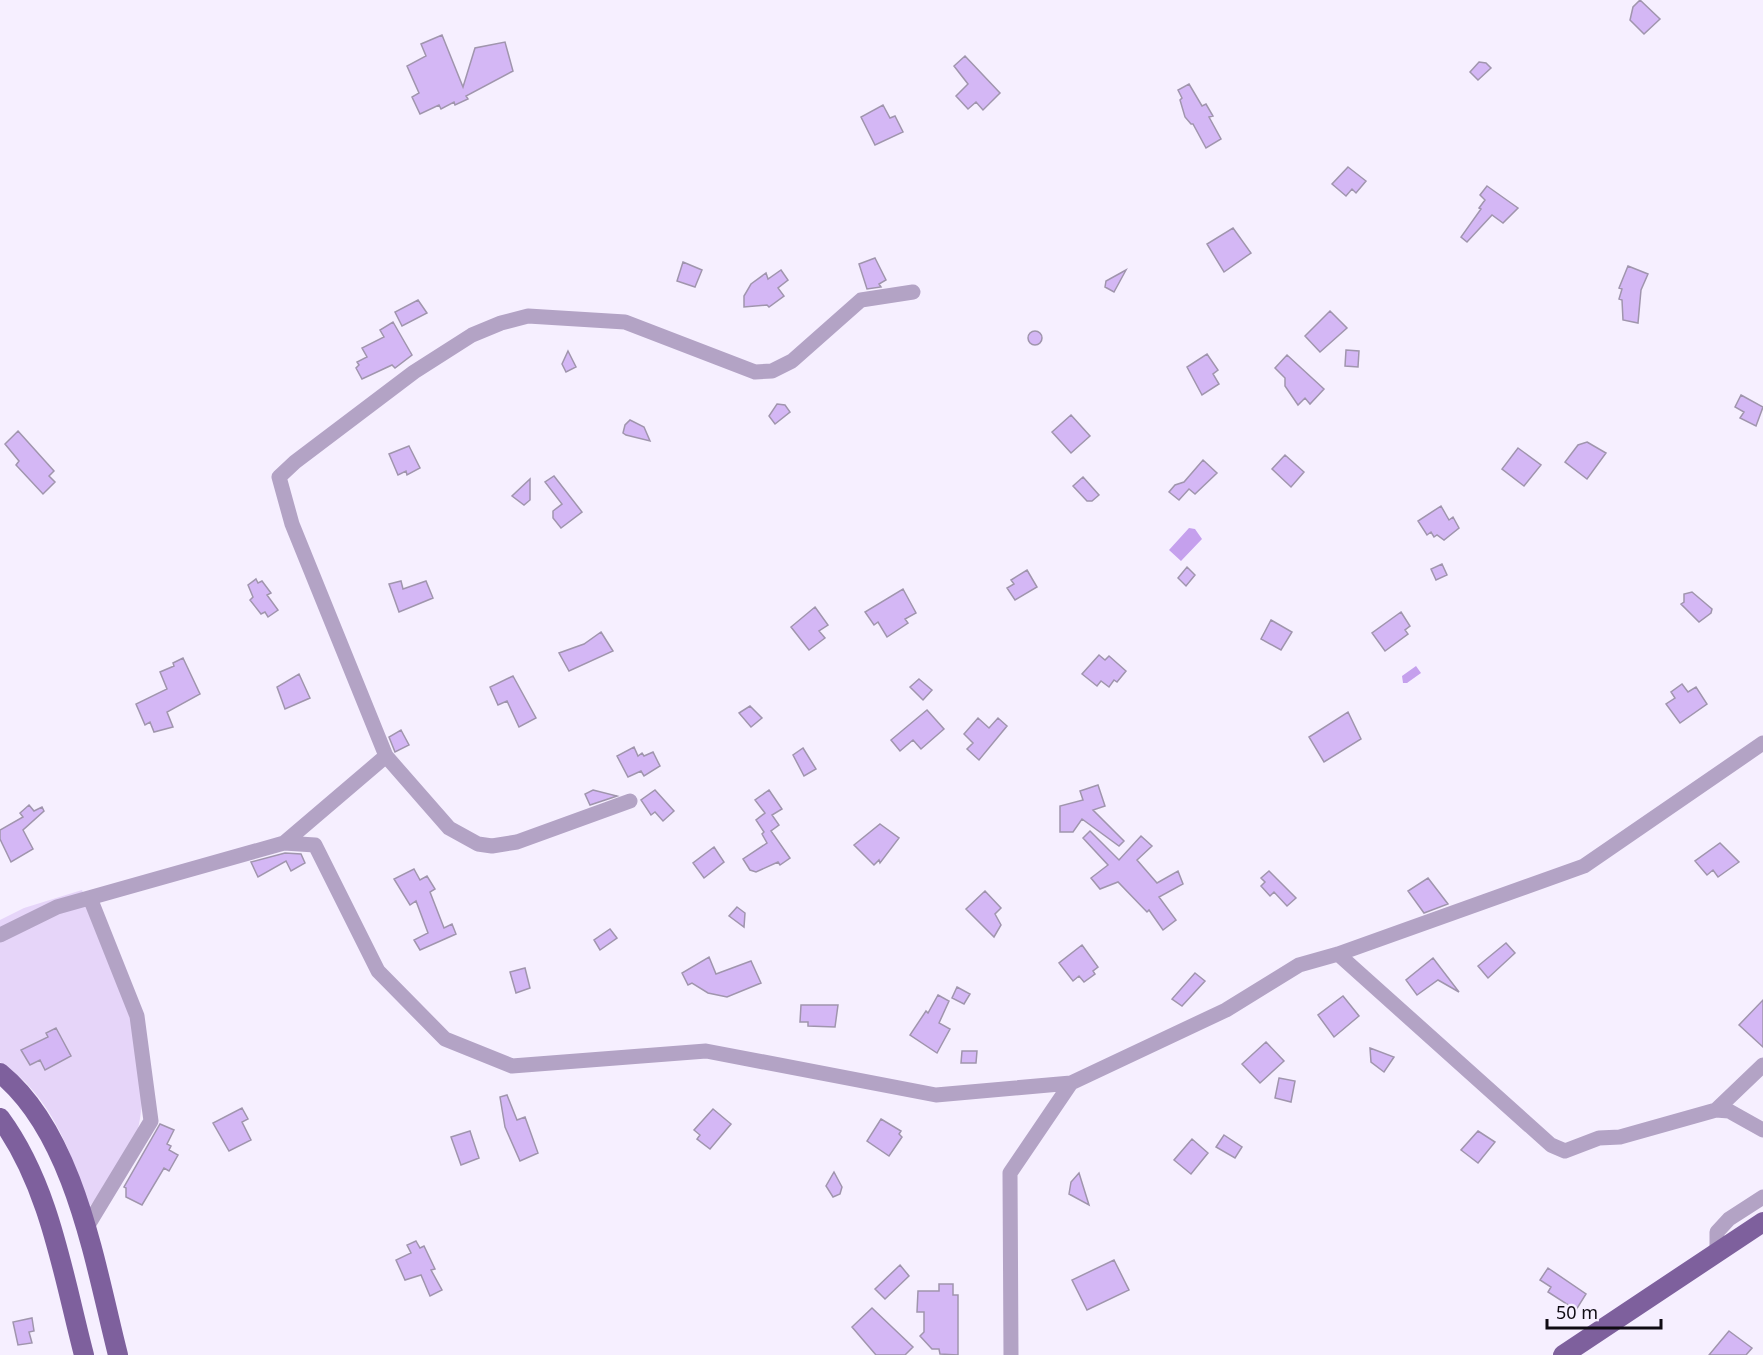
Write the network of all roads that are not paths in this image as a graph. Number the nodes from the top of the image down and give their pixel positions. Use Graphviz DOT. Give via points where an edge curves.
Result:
graph roads {
  1 [pos="913,292"];
  2 [pos="1763,743"];
  3 [pos="387,756"];
  4 [pos="630,801"];
  5 [pos="284,843"];
  6 [pos="90,898"];
  7 [pos="0,935"];
  8 [pos="1338,954"];
  9 [pos="1763,1065"];
  10 [pos="0,1073"];
  11 [pos="1071,1083"];
  12 [pos="1716,1110"];
  13 [pos="0,1118"];
  14 [pos="1763,1130"];
  15 [pos="1763,1197"];
  16 [pos="1763,1221"];
  17 [pos="85,1230"];
  18 [pos="1717,1252"];
  19 [pos="84,1355"];
  20 [pos="118,1355"];
  21 [pos="1011,1355"];
  22 [pos="1563,1355"];
  1 -- 3 [label="street" via="861,300 792,361 772,372 755,372 626,322 528,316 501,323 472,335 414,372 295,462 279,477 292,524"];
  2 -- 8 [label="street" via="1584,866"];
  3 -- 4 [label="street" via="449,828 478,844 517,842"];
  3 -- 5 [label="street"];
  5 -- 6 [label="street"];
  5 -- 11 [label="street" via="315,845 378,971 445,1039 512,1066 706,1051 936,1095"];
  6 -- 7 [label="street" via="57,907"];
  6 -- 17 [label="street" via="137,1016 152,1121"];
  8 -- 11 [label="street" via="1299,965 1226,1010"];
  8 -- 12 [label="street" via="1551,1145 1565,1151 1599,1137 1620,1137"];
  9 -- 12 [label="street"];
  10 -- 17 [label="main road" via="39,1116 56,1145"];
  11 -- 21 [label="street" via="1010,1173"];
  12 -- 14 [label="street" via="1729,1111"];
  13 -- 19 [label="main road" via="20,1145 39,1186"];
  15 -- 18 [label="street" via="1729,1219 1717,1232"];
  16 -- 18 [label="main road"];
  17 -- 20 [label="main road"];
  18 -- 22 [label="main road"];
}
